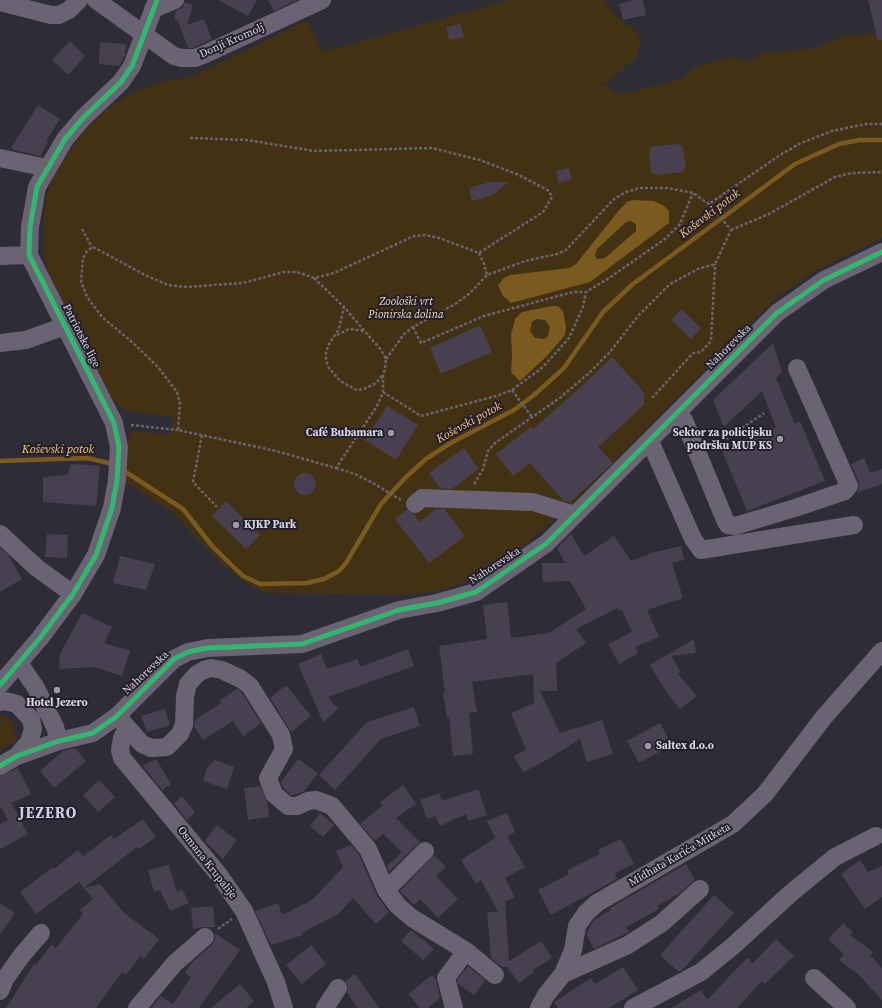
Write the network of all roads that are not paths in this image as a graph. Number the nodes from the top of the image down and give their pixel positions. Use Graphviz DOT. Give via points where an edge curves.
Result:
graph roads {
  1 [pos="79,0"];
  2 [pos="96,0"];
  3 [pos="175,0"];
  4 [pos="322,0"];
  5 [pos="0,2"];
  6 [pos="155,5"];
  7 [pos="144,33"];
  8 [pos="0,158"];
  9 [pos="47,168"];
  10 [pos="882,252"];
  11 [pos="29,254"];
  12 [pos="0,256"];
  13 [pos="65,326"];
  14 [pos="0,343"];
  15 [pos="797,368"];
  16 [pos="677,414"];
  17 [pos="650,441"];
  18 [pos="415,504"];
  19 [pos="575,515"];
  20 [pos="854,525"];
  21 [pos="0,534"];
  22 [pos="73,594"];
  23 [pos="882,650"];
  24 [pos="19,663"];
  25 [pos="0,685"];
  26 [pos="0,702"];
  27 [pos="122,722"];
  28 [pos="59,741"];
  29 [pos="17,756"];
  30 [pos="0,766"];
  31 [pos="876,836"];
  32 [pos="425,851"];
  33 [pos="700,889"];
  34 [pos="386,890"];
  35 [pos="41,932"];
  36 [pos="205,938"];
  37 [pos="466,951"];
  38 [pos="563,974"];
  39 [pos="495,975"];
  40 [pos="814,978"];
  41 [pos="338,988"];
  42 [pos="0,991"];
  43 [pos="137,1008"];
  44 [pos="284,1008"];
  45 [pos="325,1008"];
  46 [pos="454,1008"];
  47 [pos="539,1008"];
  48 [pos="633,1008"];
  49 [pos="847,1008"];
  1 -- 5 [label="street" via="59,15"];
  2 -- 7 [label="street, Donji Kromolj"];
  3 -- 6 [label="street"];
  4 -- 7 [label="street, Donji Kromolj" via="195,58 174,56"];
  6 -- 7 [label="street, Patriotske lige"];
  7 -- 9 [label="street, Patriotske lige" via="138,54 121,82 83,118 65,139"];
  8 -- 9 [label="street"];
  9 -- 11 [label="street, Patriotske lige" via="38,186 30,227"];
  10 -- 16 [label="street, Nahorevska" via="824,280 777,313"];
  11 -- 12 [label="street"];
  11 -- 13 [label="street, Patriotske lige"];
  13 -- 14 [label="street" via="26,340"];
  13 -- 22 [label="street, Patriotske lige" via="114,423 119,447 112,508 96,555"];
  15 -- 16 [label="street" via="849,486 848,489 795,508 735,526 728,525 684,420"];
  16 -- 17 [label="street, Nahorevska"];
  17 -- 19 [label="street, Nahorevska"];
  17 -- 20 [label="street" via="693,539 701,550"];
  18 -- 19 [label="street" via="422,498 533,502"];
  19 -- 27 [label="street, Nahorevska" via="532,555 476,592 399,610 302,644 208,648 188,652 174,659"];
  21 -- 22 [label="street" via="37,568"];
  22 -- 24 [label="street, Patriotske lige"];
  23 -- 38 [label="street, Midhata Karića Mitketa" via="824,717 765,794 733,824 597,903 586,913 578,926 573,950"];
  24 -- 25 [label="street, Patriotske lige"];
  24 -- 28 [label="street" via="36,688"];
  26 -- 29 [label="street" via="17,704 31,719 33,729 29,742"];
  27 -- 28 [label="street, Nahorevska" via="92,734"];
  27 -- 34 [label="street" via="142,744 151,748 167,747 180,734 184,725 188,684 197,674 211,668 241,679 250,686 282,735 284,749 268,778 274,794 288,806 316,800 332,806 368,848"];
  27 -- 44 [label="street, Osmana Krupalije" via="120,750 127,766 219,875 244,911 276,982"];
  28 -- 29 [label="street, Nahorevska"];
  29 -- 30 [label="street, Nahorevska"];
  31 -- 48 [label="street" via="835,857 702,972"];
  32 -- 34 [label="street"];
  33 -- 38 [label="street" via="662,923 628,945"];
  34 -- 37 [label="street" via="398,906 412,918"];
  35 -- 42 [label="street" via="5,979"];
  36 -- 43 [label="street" via="174,962"];
  37 -- 39 [label="street"];
  37 -- 46 [label="street" via="446,978"];
  38 -- 47 [label="street, Midhata Karića Mitketa"];
  40 -- 49 [label="street"];
  41 -- 45 [label="street"];
}
